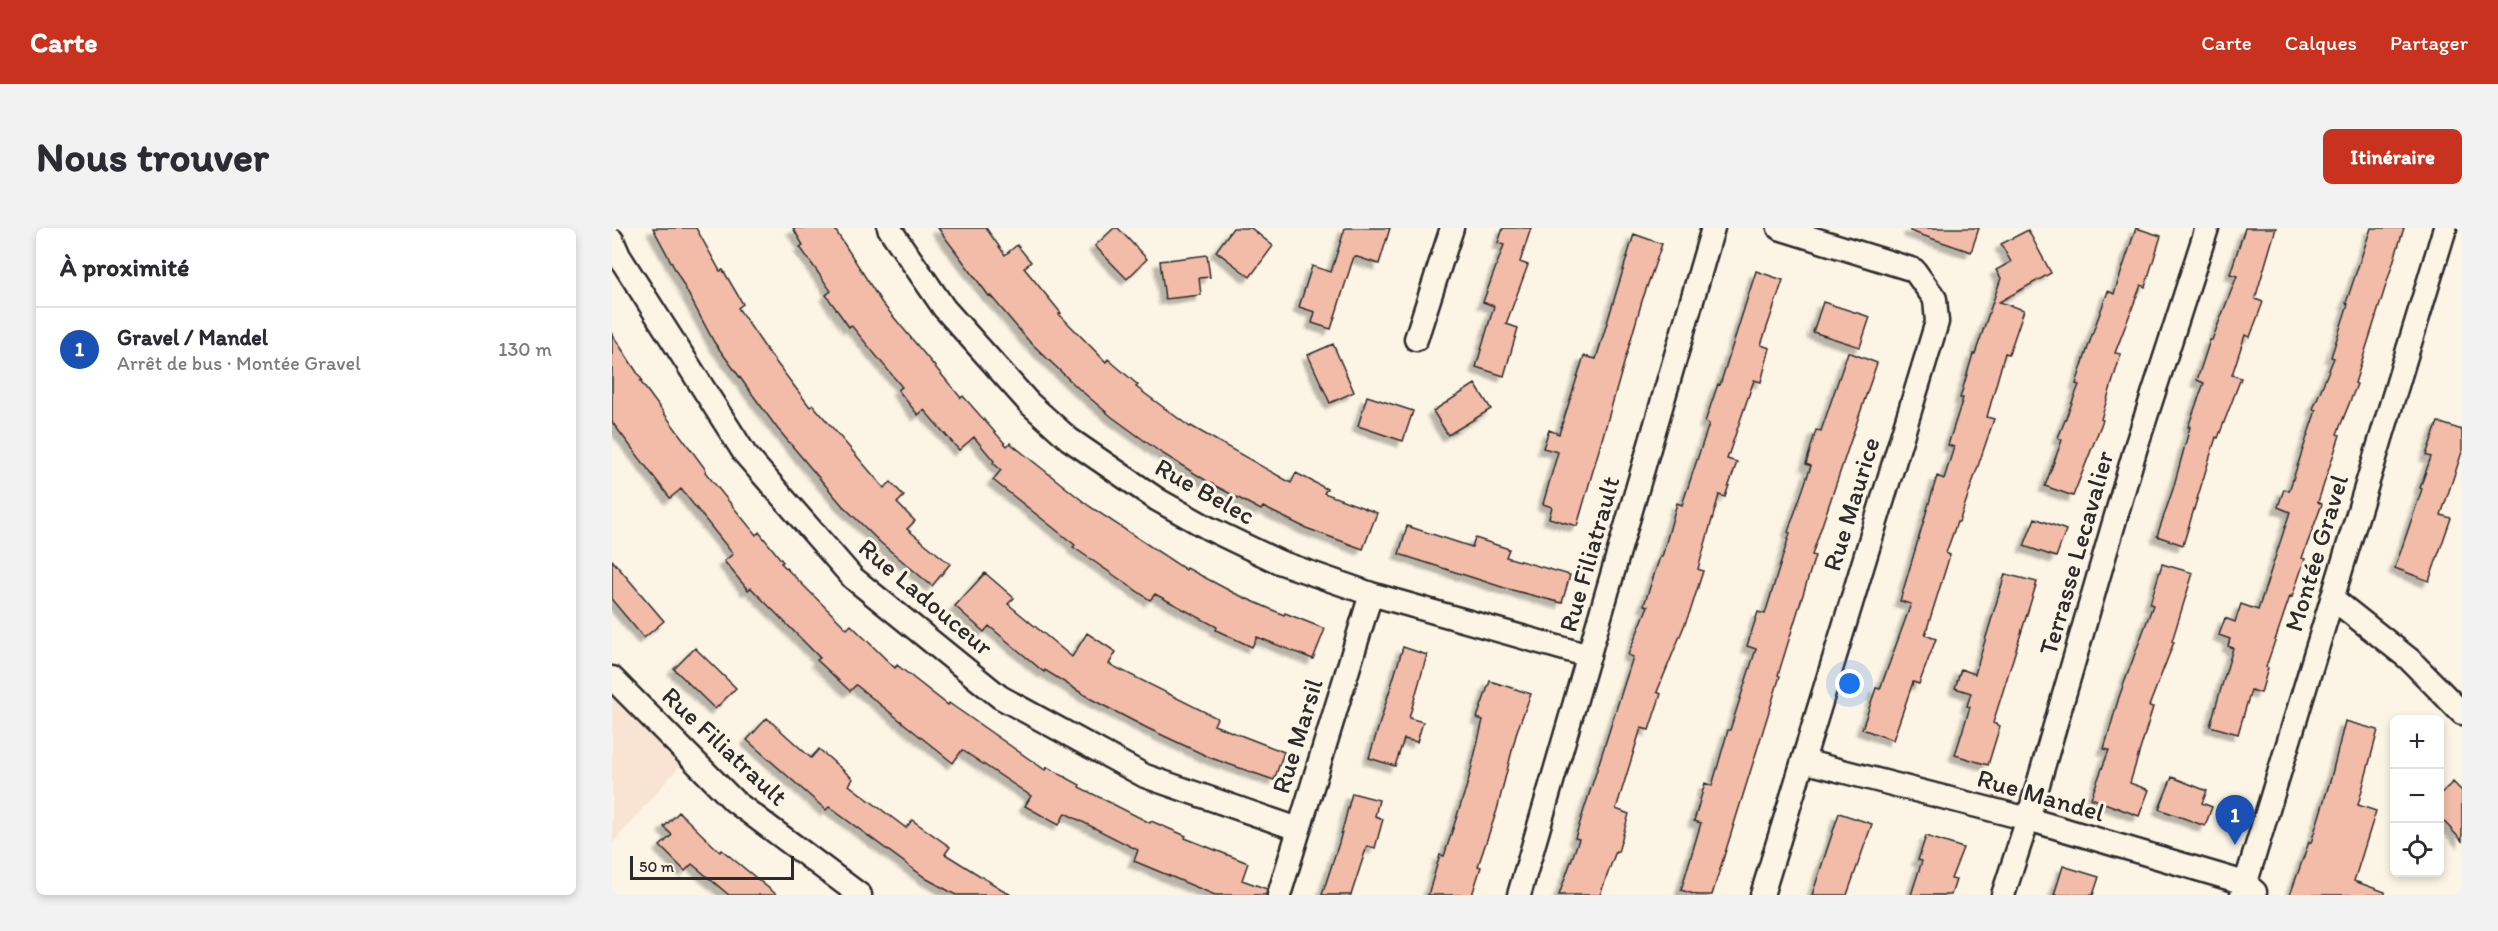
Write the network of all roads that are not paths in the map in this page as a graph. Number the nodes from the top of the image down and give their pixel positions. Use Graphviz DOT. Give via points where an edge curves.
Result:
graph roads {
  1 [pos="889,228"];
  2 [pos="1452,228"];
  3 [pos="1713,228"];
  4 [pos="1779,228"];
  5 [pos="2206,228"];
  6 [pos="2445,228"];
  7 [pos="1838,237"];
  8 [pos="612,240"];
  9 [pos="1416,339"];
  10 [pos="1371,594"];
  11 [pos="2332,598"];
  12 [pos="1589,656"];
  13 [pos="612,678"];
  14 [pos="2462,713"];
  15 [pos="1803,761"];
  16 [pos="2028,819"];
  17 [pos="1298,829"];
  18 [pos="2248,891"];
  19 [pos="860,895"];
  20 [pos="1279,895"];
  21 [pos="1519,895"];
  22 [pos="1762,895"];
  23 [pos="2003,895"];
  1 -- 10 [label="street, Rue Belec" via="944,308 980,351 1069,439 1158,500 1208,528 1279,562"];
  2 -- 9 [label="street"];
  3 -- 12 [label="street, Rue Filiatrault"];
  4 -- 7 [label="street, Rue Maurice"];
  5 -- 16 [label="street, Terrasse Lecavalier" via="2136,447"];
  6 -- 11 [label="street, Montée Gravel"];
  7 -- 15 [label="street, Rue Maurice" via="1914,270 1935,299 1937,322"];
  8 -- 17 [label="street, Rue Ladouceur" via="745,454 853,578 1000,697 1145,776"];
  10 -- 12 [label="street, Rue Belec"];
  10 -- 17 [label="street, Rue Marsil"];
  11 -- 14 [label="street" via="2409,659"];
  11 -- 18 [label="street, Montée Gravel"];
  12 -- 21 [label="street, Rue Filiatrault"];
  13 -- 19 [label="street, Rue Filiatrault" via="734,801"];
  15 -- 16 [label="street, Rue Mandel"];
  15 -- 22 [label="street, Rue Maurice"];
  16 -- 18 [label="street, Rue Mandel"];
  16 -- 23 [label="street, Terrasse Lecavalier"];
  17 -- 20 [label="street, Rue Marsil"];
}
